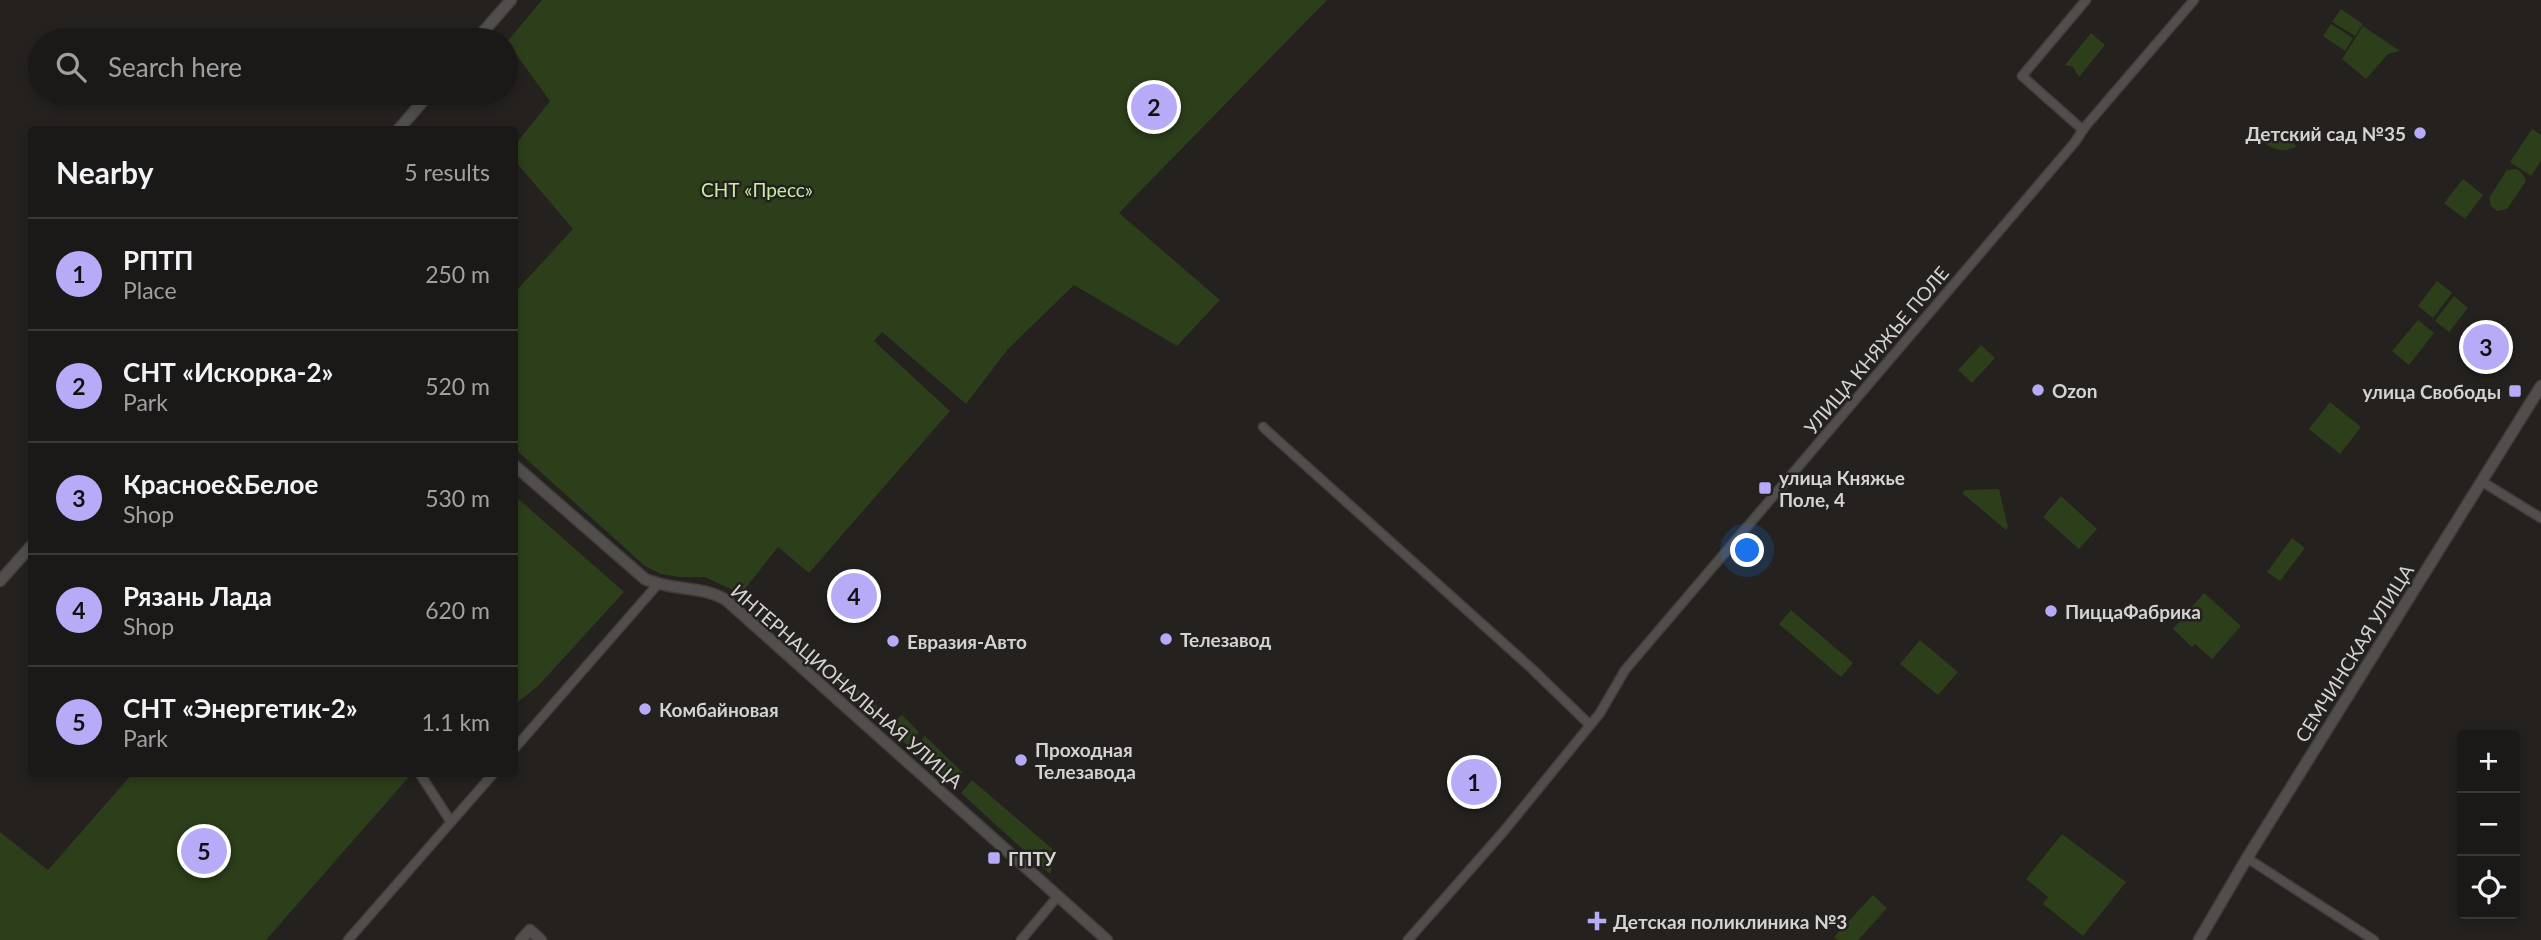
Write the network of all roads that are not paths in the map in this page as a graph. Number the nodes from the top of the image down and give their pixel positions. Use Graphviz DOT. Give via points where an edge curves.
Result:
graph roads {
  1 [pos="511,0"];
  2 [pos="2086,0"];
  3 [pos="2194,0"];
  4 [pos="486,28"];
  5 [pos="420,105"];
  6 [pos="401,126"];
  7 [pos="2083,130"];
  8 [pos="2541,386"];
  9 [pos="1263,428"];
  10 [pos="518,469"];
  11 [pos="2481,481"];
  12 [pos="2541,518"];
  13 [pos="28,550"];
  14 [pos="0,581"];
  15 [pos="658,584"];
  16 [pos="1590,725"];
  17 [pos="518,744"];
  18 [pos="422,777"];
  19 [pos="490,777"];
  20 [pos="450,822"];
  21 [pos="2247,858"];
  22 [pos="1058,896"];
  23 [pos="348,940"];
  24 [pos="521,940"];
  25 [pos="541,940"];
  26 [pos="1021,940"];
  27 [pos="1107,940"];
  28 [pos="1408,940"];
  29 [pos="2199,940"];
  30 [pos="2375,940"];
  1 -- 4 [label="street"];
  2 -- 7 [label="street" via="2022,76"];
  3 -- 7 [label="street, УЛИЦА КНЯЖЬЕ ПОЛЕ"];
  5 -- 6 [label="street"];
  7 -- 16 [label="street, УЛИЦА КНЯЖЬЕ ПОЛЕ" via="1625,670"];
  8 -- 11 [label="street, СЕМЧИНСКАЯ УЛИЦА"];
  9 -- 16 [label="street"];
  10 -- 15 [label="street, ИНТЕРНАЦИОНАЛЬНАЯ УЛИЦА" via="639,574"];
  11 -- 12 [label="street"];
  11 -- 21 [label="street, СЕМЧИНСКАЯ УЛИЦА"];
  13 -- 14 [label="street"];
  15 -- 17 [label="street"];
  15 -- 22 [label="street, ИНТЕРНАЦИОНАЛЬНАЯ УЛИЦА" via="708,592 726,600"];
  16 -- 28 [label="street"];
  18 -- 20 [label="street"];
  19 -- 20 [label="street"];
  20 -- 23 [label="street"];
  21 -- 29 [label="street, СЕМЧИНСКАЯ УЛИЦА"];
  21 -- 30 [label="street"];
  22 -- 26 [label="street"];
  22 -- 27 [label="street, ИНТЕРНАЦИОНАЛЬНАЯ УЛИЦА"];
  24 -- 25 [label="street" via="530,930"];
}
